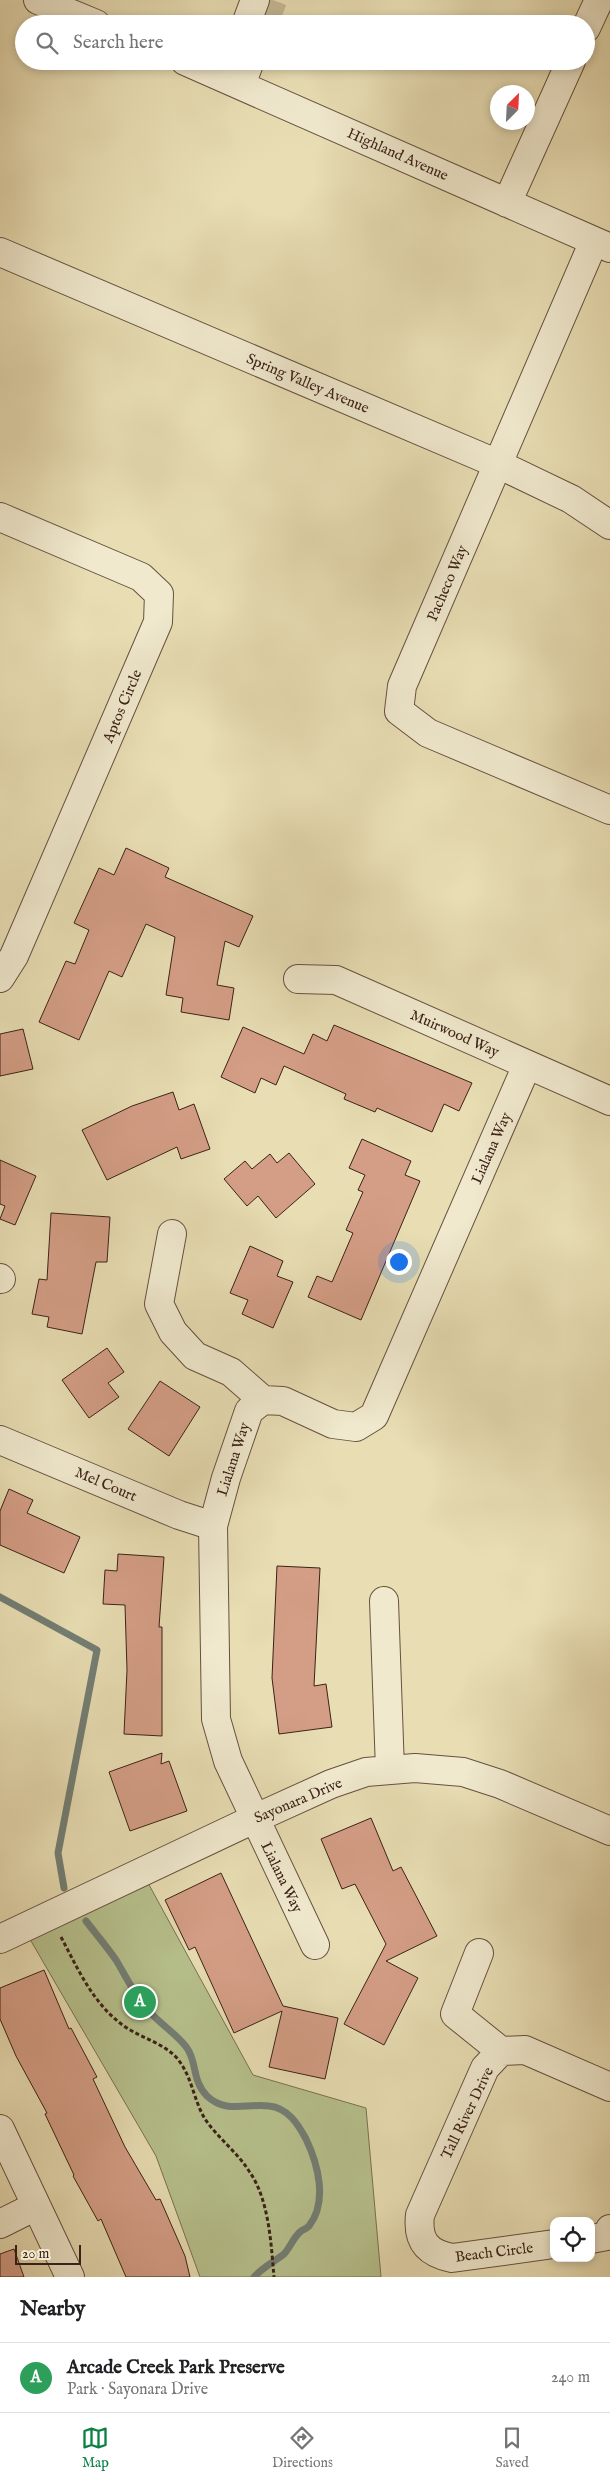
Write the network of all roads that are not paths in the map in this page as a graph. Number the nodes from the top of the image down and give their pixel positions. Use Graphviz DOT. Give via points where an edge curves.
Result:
graph roads {
  1 [pos="255,0"];
  2 [pos="599,0"];
  3 [pos="51,2"];
  4 [pos="78,15"];
  5 [pos="249,15"];
  6 [pos="592,15"];
  7 [pos="567,70"];
  8 [pos="237,71"];
  9 [pos="507,203"];
  10 [pos="602,245"];
  11 [pos="0,252"];
  12 [pos="498,464"];
  13 [pos="0,517"];
  14 [pos="610,525"];
  15 [pos="610,810"];
  16 [pos="0,978"];
  17 [pos="298,979"];
  18 [pos="527,1065"];
  19 [pos="610,1101"];
  20 [pos="172,1234"];
  21 [pos="263,1400"];
  22 [pos="0,1440"];
  23 [pos="213,1526"];
  24 [pos="384,1601"];
  25 [pos="390,1770"];
  26 [pos="254,1819"];
  27 [pos="610,1831"];
  28 [pos="0,1940"];
  29 [pos="315,1945"];
  30 [pos="479,1953"];
  31 [pos="501,2051"];
  32 [pos="610,2087"];
  33 [pos="0,2129"];
  34 [pos="438,2174"];
  35 [pos="36,2206"];
  36 [pos="0,2224"];
  37 [pos="610,2229"];
  38 [pos="595,2238"];
  39 [pos="550,2245"];
  40 [pos="70,2277"];
  1 -- 5 [label="street"];
  2 -- 6 [label="street"];
  3 -- 4 [label="street"];
  7 -- 9 [label="street"];
  8 -- 9 [label="street, Highland Avenue"];
  9 -- 10 [label="street, Highland Avenue"];
  10 -- 12 [label="street, Pacheco Way"];
  11 -- 12 [label="street, Spring Valley Avenue"];
  12 -- 14 [label="street, Spring Valley Avenue" via="571,499"];
  12 -- 15 [label="street, Pacheco Way" via="402,686 399,711 428,733"];
  13 -- 16 [label="street, Aptos Circle" via="142,577 159,594 158,622 14,956"];
  17 -- 18 [label="street, Muirwood Way" via="336,980"];
  18 -- 19 [label="street, Muirwood Way"];
  18 -- 21 [label="street, Lialana Way" via="374,1416 356,1427 333,1424 283,1401"];
  20 -- 21 [label="street" via="159,1304 173,1332 195,1356 231,1372"];
  21 -- 23 [label="street, Lialana Way" via="249,1410"];
  22 -- 23 [label="street, Mel Court"];
  23 -- 26 [label="street, Lialana Way" via="216,1720 228,1761"];
  24 -- 25 [label="street"];
  25 -- 26 [label="street, Sayonara Drive" via="366,1772 331,1784"];
  25 -- 27 [label="street, Sayonara Drive" via="414,1768 463,1772 500,1784"];
  26 -- 28 [label="street, Sayonara Drive"];
  26 -- 29 [label="street, Lialana Way"];
  30 -- 31 [label="street" via="455,2014"];
  31 -- 32 [label="street, Tall River Drive" via="524,2050"];
  31 -- 34 [label="street, Tall River Drive" via="485,2068"];
  33 -- 35 [label="street"];
  34 -- 39 [label="street, Beach Circle" via="420,2215 418,2228 428,2249 439,2256 452,2258"];
  35 -- 36 [label="street"];
  35 -- 40 [label="street"];
  37 -- 38 [label="street" via="607,2236"];
}
